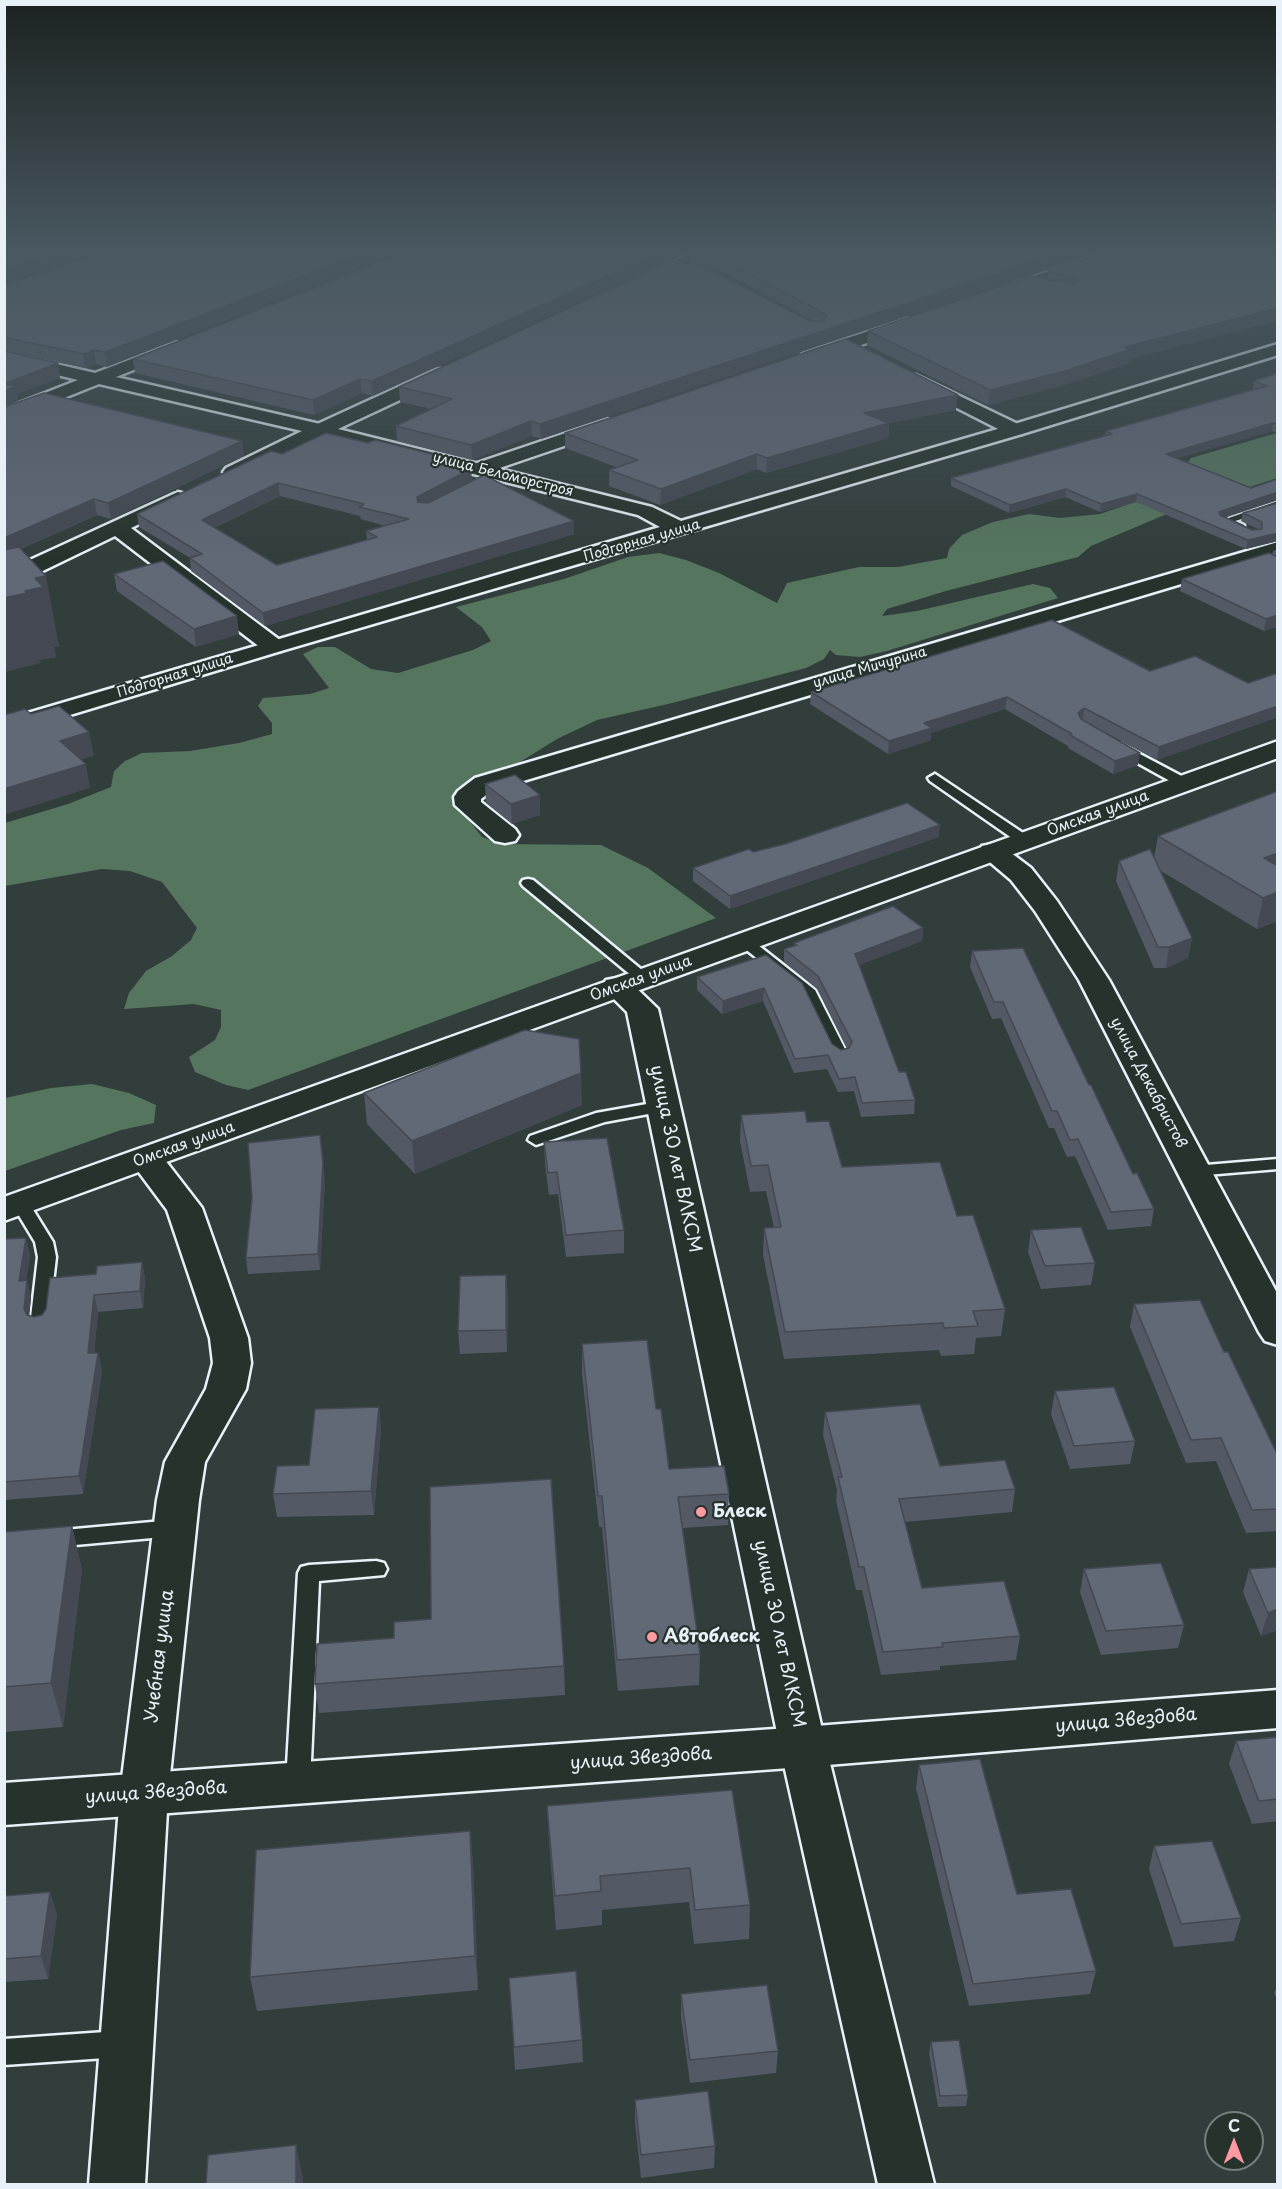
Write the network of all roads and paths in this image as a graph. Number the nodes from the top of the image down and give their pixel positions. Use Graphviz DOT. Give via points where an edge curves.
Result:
graph roads {
  1 [pos="157,354"];
  2 [pos="816,354"];
  3 [pos="1261,354"];
  4 [pos="4,357"];
  5 [pos="790,363"];
  6 [pos="459,366"];
  7 [pos="898,371"];
  8 [pos="95,378"];
  9 [pos="4,416"];
  10 [pos="623,420"];
  11 [pos="320,430"];
  12 [pos="1016,430"];
  13 [pos="484,476"];
  14 [pos="213,481"];
  15 [pos="191,491"];
  16 [pos="1276,506"];
  17 [pos="116,527"];
  18 [pos="682,529"];
  19 [pos="1269,547"];
  20 [pos="9,578"];
  21 [pos="273,646"];
  22 [pos="4,728"];
  23 [pos="1112,742"];
  24 [pos="1278,749"];
  25 [pos="935,778"];
  26 [pos="1184,783"];
  27 [pos="505,835"];
  28 [pos="1024,840"];
  29 [pos="992,852"];
  30 [pos="528,883"];
  31 [pos="744,941"];
  32 [pos="630,982"];
  33 [pos="841,1057"];
  34 [pos="664,1106"];
  35 [pos="536,1140"];
  36 [pos="146,1159"];
  37 [pos="1278,1164"];
  38 [pos="1194,1171"];
  39 [pos="13,1207"];
  40 [pos="39,1326"];
  41 [pos="1278,1332"];
  42 [pos="175,1528"];
  43 [pos="27,1542"];
  44 [pos="376,1569"];
  45 [pos="1278,1709"];
  46 [pos="804,1747"];
  47 [pos="298,1783"];
  48 [pos="144,1794"];
  49 [pos="4,1804"];
  50 [pos="127,2043"];
  51 [pos="4,2052"];
  52 [pos="117,2184"];
  53 [pos="906,2184"];
  1 -- 8 [label="street"];
  2 -- 5 [label="street"];
  3 -- 12 [label="street, Подгорная улица"];
  4 -- 8 [label="street, улица Беломорстроя"];
  6 -- 11 [label="street"];
  7 -- 12 [label="street"];
  8 -- 9 [label="street"];
  8 -- 11 [label="street, улица Беломорстроя"];
  10 -- 13 [label="street"];
  11 -- 13 [label="street, улица Беломорстроя"];
  11 -- 14 [label="street"];
  12 -- 18 [label="street, Подгорная улица"];
  13 -- 18 [label="street, улица Беломорстроя" via="645,511"];
  15 -- 17 [label="street"];
  16 -- 19 [label="lane" via="1225,521"];
  17 -- 20 [label="street"];
  17 -- 21 [label="street"];
  18 -- 21 [label="street, Подгорная улица"];
  19 -- 27 [label="street, улица Мичурина" via="484,784 467,796 468,805"];
  21 -- 22 [label="street, Подгорная улица"];
  23 -- 26 [label="lane"];
  24 -- 26 [label="street, Омская улица"];
  25 -- 28 [label="lane"];
  26 -- 28 [label="street, Омская улица"];
  28 -- 29 [label="street, Омская улица"];
  29 -- 31 [label="street, Омская улица"];
  29 -- 38 [label="street, улица Декабристов" via="1021,874 1034,890 1094,980"];
  30 -- 32 [label="lane"];
  31 -- 32 [label="street, Омская улица"];
  31 -- 33 [label="lane" via="810,993"];
  32 -- 34 [label="street, улица 30 лет ВЛКСМ" via="642,1009"];
  32 -- 36 [label="street, Омская улица"];
  34 -- 35 [label="lane" via="602,1117"];
  34 -- 46 [label="street, улица 30 лет ВЛКСМ"];
  36 -- 39 [label="street, Омская улица"];
  36 -- 42 [label="street, Учебная улица" via="184,1208 230,1338 232,1363 226,1389 185,1462"];
  37 -- 38 [label="lane"];
  38 -- 41 [label="street, улица Декабристов"];
  39 -- 40 [label="lane" via="44,1242 47,1257"];
  42 -- 43 [label="lane"];
  42 -- 48 [label="street, Учебная улица"];
  44 -- 47 [label="lane" via="309,1574"];
  45 -- 46 [label="street, улица Звездова"];
  46 -- 47 [label="street, улица Звездова"];
  46 -- 53 [label="street, улица 30 лет ВЛКСМ"];
  47 -- 48 [label="street, улица Звездова"];
  48 -- 49 [label="street, улица Звездова"];
  48 -- 50 [label="street, Учебная улица"];
  50 -- 51 [label="lane"];
  50 -- 52 [label="street, Учебная улица"];
}
